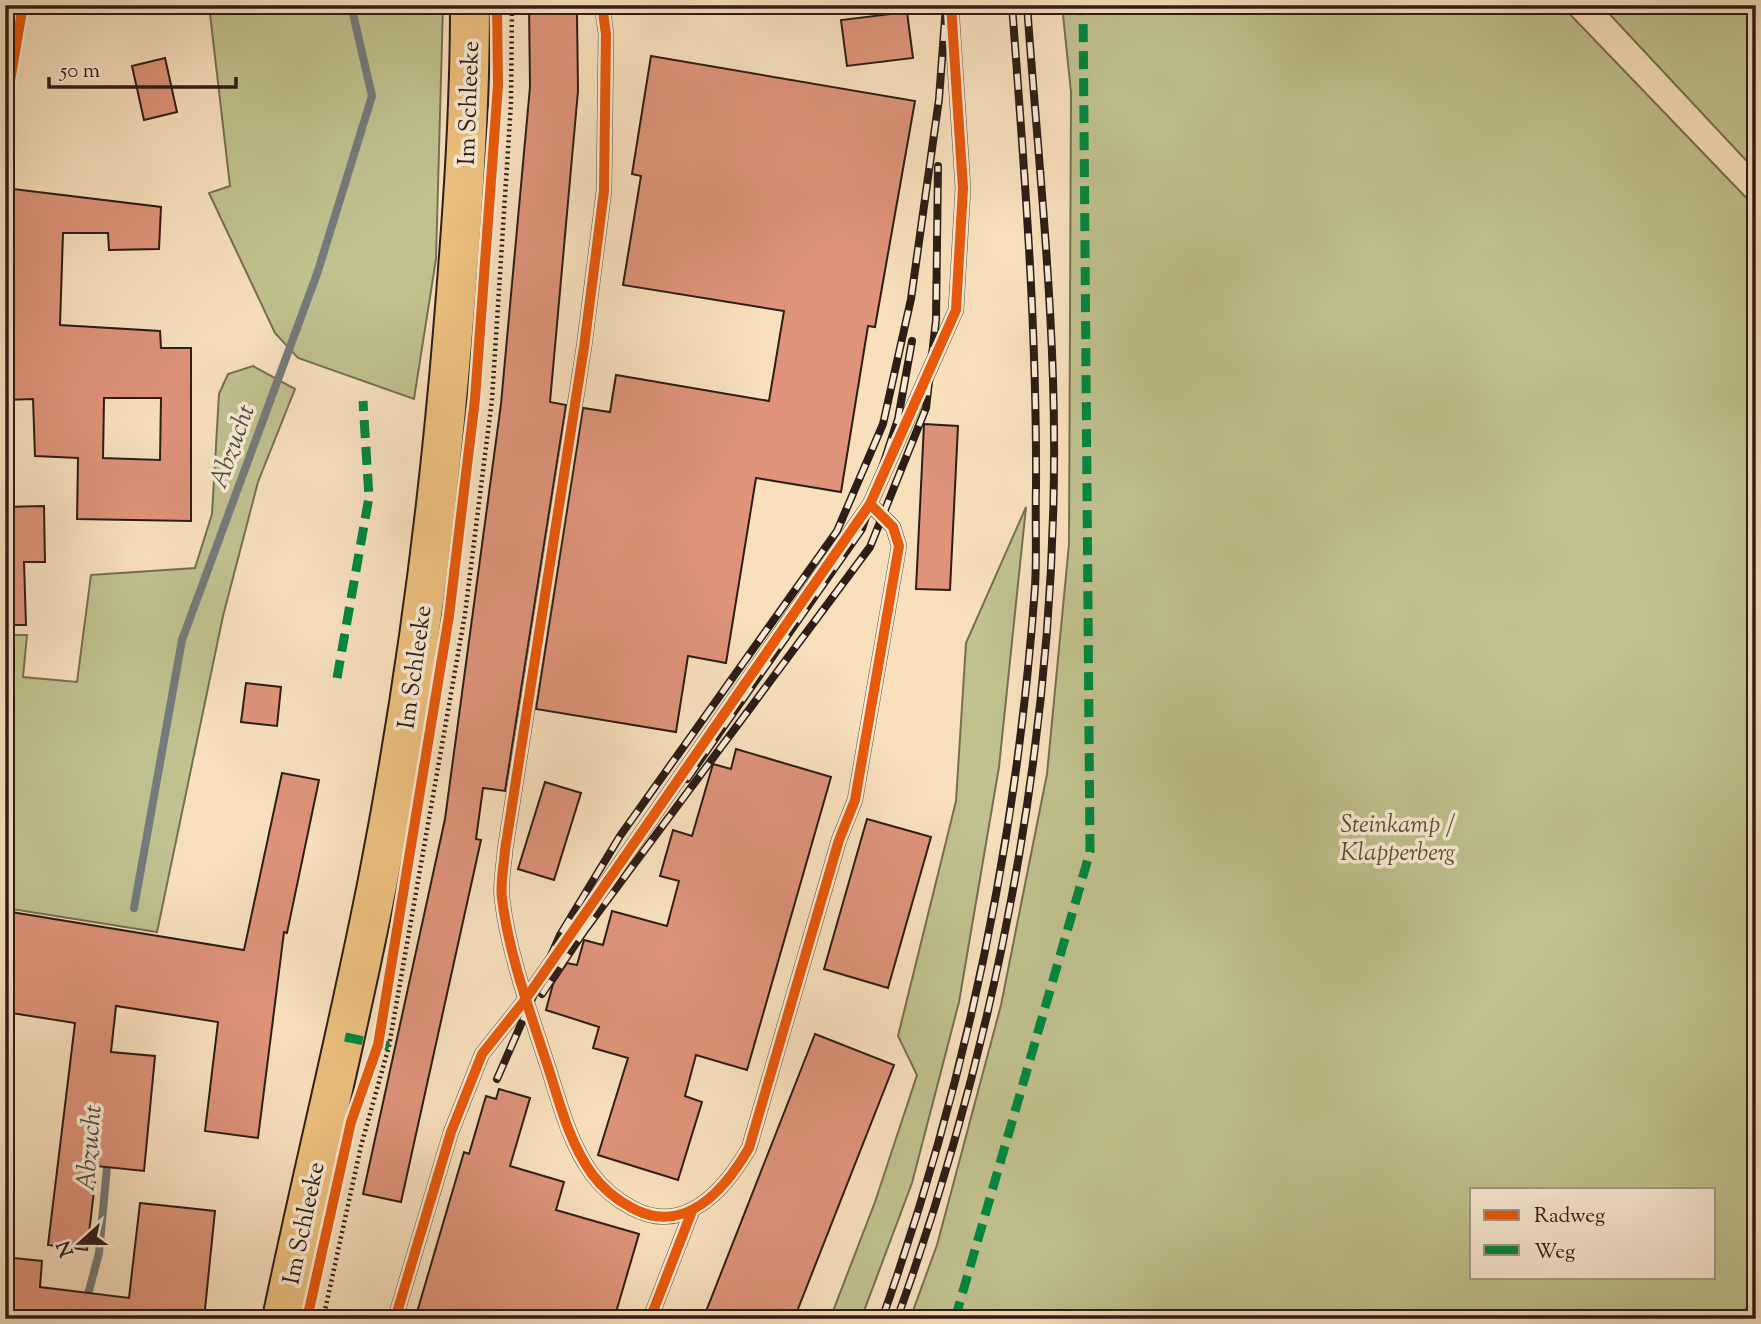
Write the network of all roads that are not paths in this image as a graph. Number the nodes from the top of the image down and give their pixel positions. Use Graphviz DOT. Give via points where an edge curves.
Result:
graph roads {
  1 [pos="470,5"];
  2 [pos="602,5"];
  3 [pos="951,5"];
  4 [pos="870,504"];
  5 [pos="526,1000"];
  6 [pos="692,1211"];
  7 [pos="282,1319"];
  8 [pos="395,1319"];
  9 [pos="650,1319"];
  1 -- 7 [label="main road, Im Schleeke" via="470,96 445,431 416,656 378,877"];
  2 -- 5 [label="lane" via="606,34 604,191 505,850 502,897"];
  3 -- 4 [label="lane" via="963,188 956,310"];
  4 -- 5 [label="lane"];
  4 -- 6 [label="lane" via="893,527 899,546 855,800 839,840 749,1148 716,1193"];
  5 -- 6 [label="lane" via="573,1144 593,1176 618,1201 646,1215 670,1219"];
  5 -- 8 [label="lane" via="476,1067 451,1132"];
  6 -- 9 [label="lane"];
}
